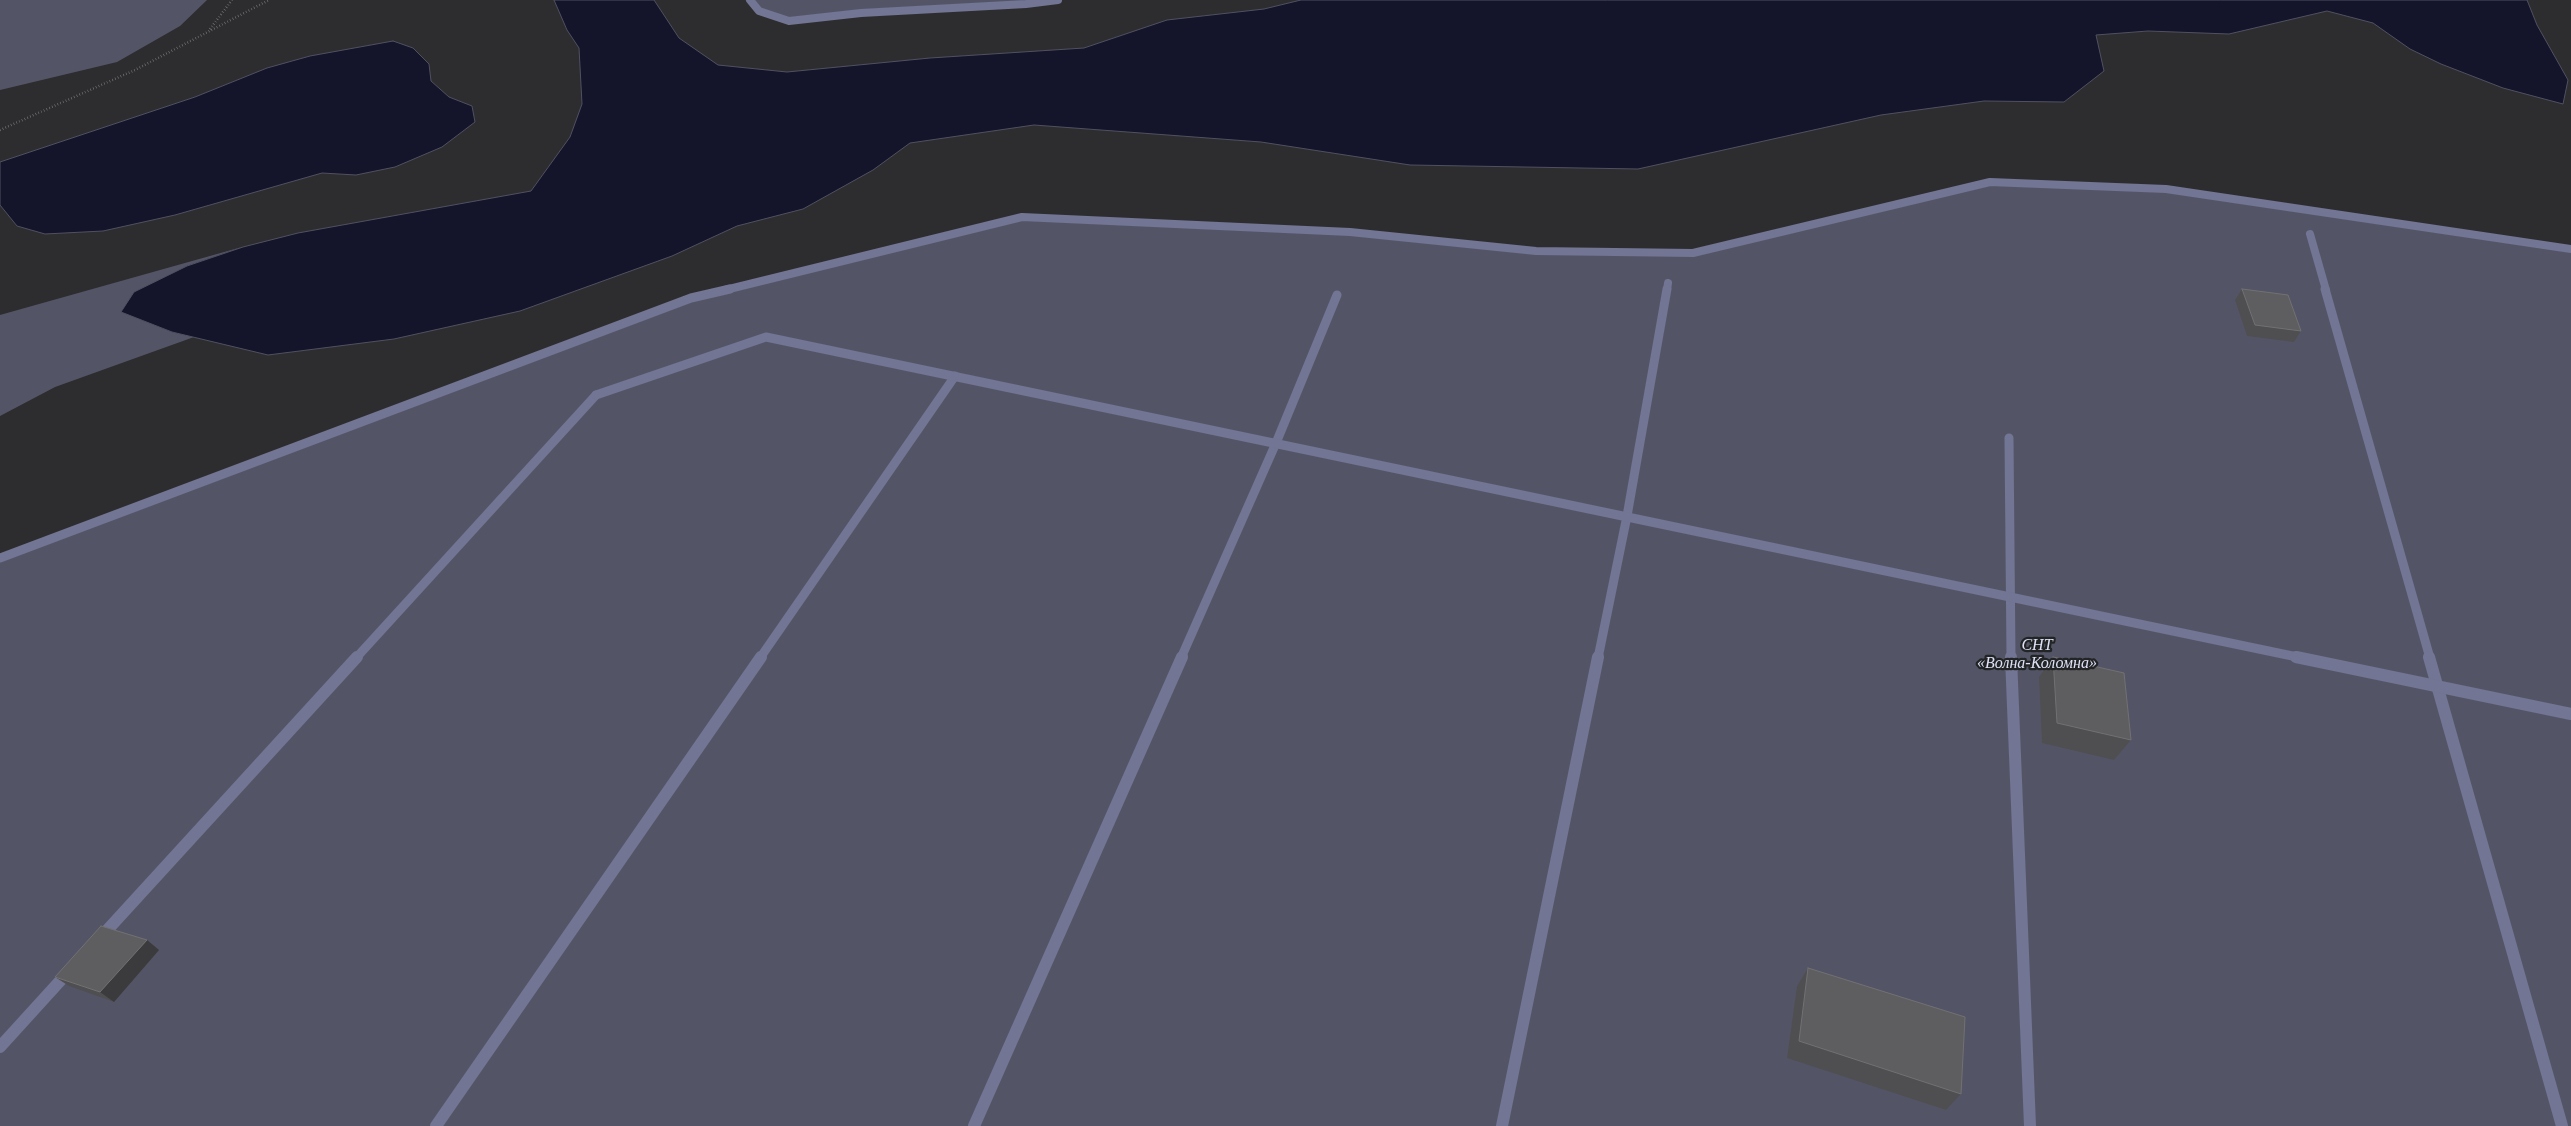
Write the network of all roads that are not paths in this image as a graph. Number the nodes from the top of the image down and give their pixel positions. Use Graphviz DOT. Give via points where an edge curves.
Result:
graph roads {
  1 [pos="750,0"];
  2 [pos="1058,0"];
  3 [pos="2310,234"];
  4 [pos="2571,249"];
  5 [pos="1668,283"];
  6 [pos="1337,295"];
  7 [pos="955,376"];
  8 [pos="2009,438"];
  9 [pos="1276,443"];
  10 [pos="1627,516"];
  11 [pos="0,558"];
  12 [pos="2008,595"];
  13 [pos="2437,686"];
  14 [pos="2571,714"];
  15 [pos="94,945"];
  16 [pos="80,959"];
  17 [pos="0,1047"];
  18 [pos="436,1126"];
  19 [pos="974,1126"];
  20 [pos="1502,1126"];
  21 [pos="2030,1126"];
  22 [pos="2562,1126"];
  1 -- 2 [label="street" via="759,11 790,21"];
  3 -- 13 [label="street"];
  4 -- 11 [label="street" via="2166,189 1990,182 1693,253 1536,251 1350,232 1022,217 692,298"];
  5 -- 10 [label="street"];
  6 -- 9 [label="street"];
  7 -- 9 [label="street"];
  7 -- 15 [label="street" via="766,337 596,395"];
  7 -- 18 [label="street"];
  8 -- 12 [label="street"];
  9 -- 10 [label="street"];
  9 -- 19 [label="street"];
  10 -- 12 [label="street"];
  10 -- 20 [label="street"];
  12 -- 13 [label="street"];
  12 -- 21 [label="street"];
  13 -- 14 [label="street"];
  13 -- 22 [label="street"];
  16 -- 17 [label="street"];
}
